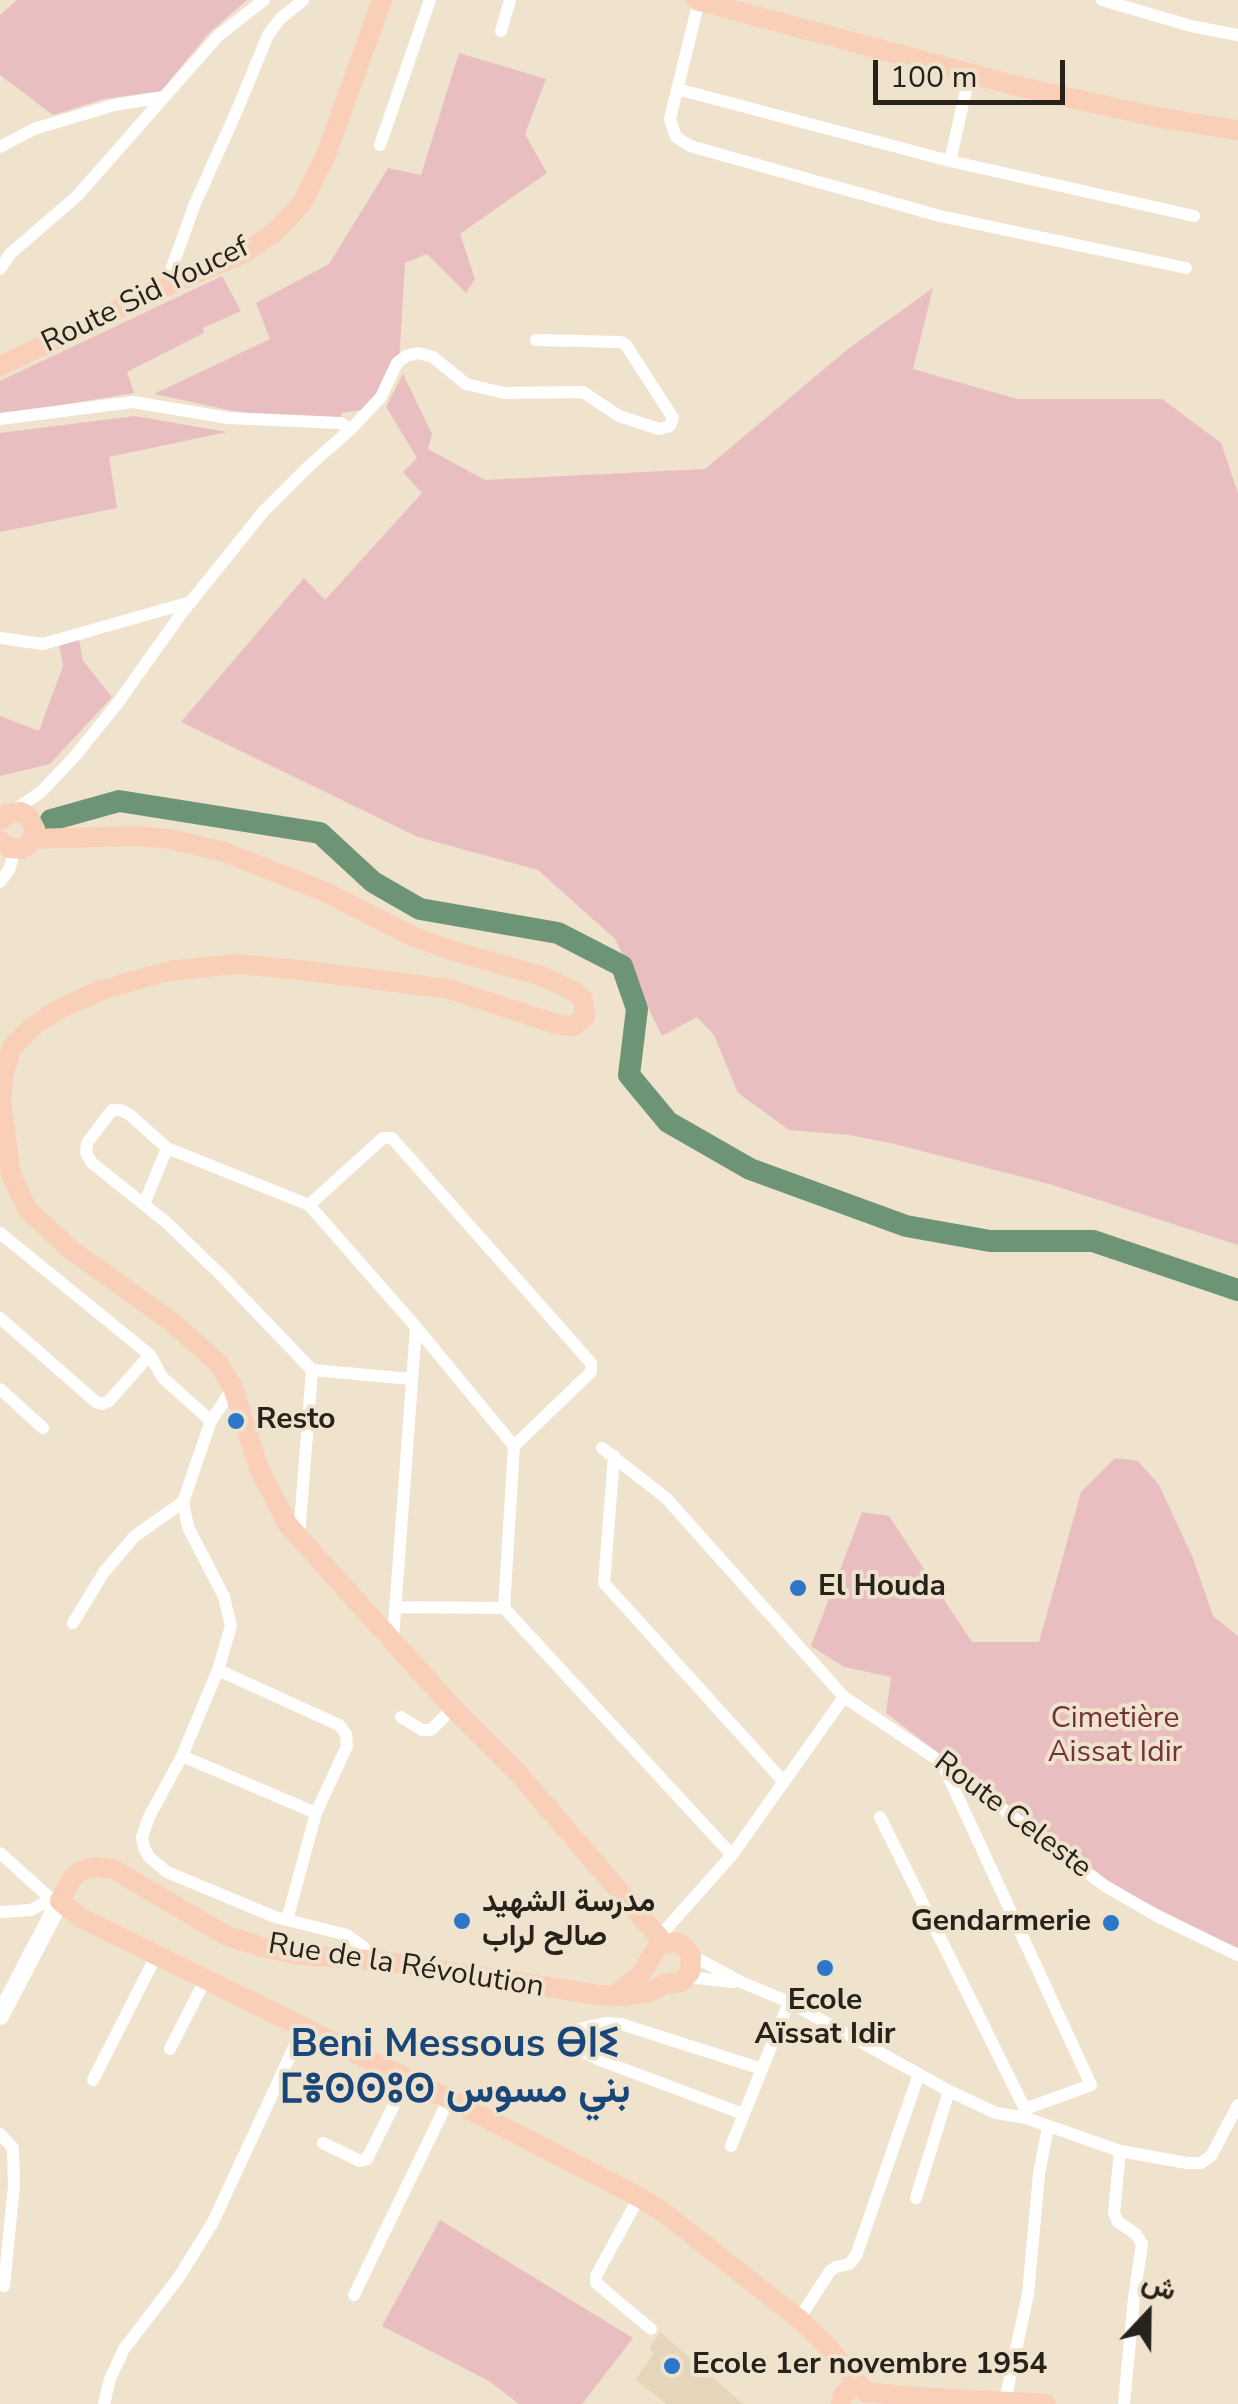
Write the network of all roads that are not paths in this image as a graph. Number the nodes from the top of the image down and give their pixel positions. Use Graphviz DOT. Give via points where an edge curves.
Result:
graph roads {
  1 [pos="264,0"];
  2 [pos="303,0"];
  3 [pos="382,0"];
  4 [pos="430,0"];
  5 [pos="510,0"];
  6 [pos="697,0"];
  7 [pos="1102,0"];
  8 [pos="501,31"];
  9 [pos="1238,36"];
  10 [pos="970,73"];
  11 [pos="677,89"];
  12 [pos="164,97"];
  13 [pos="1238,130"];
  14 [pos="380,145"];
  15 [pos="0,148"];
  16 [pos="950,161"];
  17 [pos="1194,216"];
  18 [pos="1186,268"];
  19 [pos="0,270"];
  20 [pos="165,287"];
  21 [pos="536,340"];
  22 [pos="0,366"];
  23 [pos="0,419"];
  24 [pos="350,430"];
  25 [pos="191,602"];
  26 [pos="0,638"];
  27 [pos="41,792"];
  28 [pos="5,815"];
  29 [pos="20,838"];
  30 [pos="0,882"];
  31 [pos="0,1102"];
  32 [pos="167,1148"];
  33 [pos="144,1204"];
  34 [pos="310,1205"];
  35 [pos="0,1233"];
  36 [pos="0,1318"];
  37 [pos="416,1327"];
  38 [pos="150,1355"];
  39 [pos="312,1370"];
  40 [pos="411,1379"];
  41 [pos="233,1388"];
  42 [pos="0,1389"];
  43 [pos="211,1421"];
  44 [pos="43,1428"];
  45 [pos="514,1446"];
  46 [pos="182,1502"];
  47 [pos="299,1536"];
  48 [pos="395,1607"];
  49 [pos="504,1608"];
  50 [pos="74,1623"];
  51 [pos="393,1639"];
  52 [pos="218,1670"];
  53 [pos="844,1698"];
  54 [pos="452,1708"];
  55 [pos="401,1717"];
  56 [pos="182,1756"];
  57 [pos="941,1762"];
  58 [pos="784,1782"];
  59 [pos="316,1813"];
  60 [pos="880,1817"];
  61 [pos="0,1853"];
  62 [pos="732,1854"];
  63 [pos="55,1900"];
  64 [pos="0,1912"];
  65 [pos="287,1920"];
  66 [pos="662,1940"];
  67 [pos="157,1954"];
  68 [pos="691,1955"];
  69 [pos="1238,1955"];
  70 [pos="381,1961"];
  71 [pos="650,1963"];
  72 [pos="688,1977"];
  73 [pos="206,1980"];
  74 [pos="741,1982"];
  75 [pos="666,1984"];
  76 [pos="614,1996"];
  77 [pos="789,2002"];
  78 [pos="0,2016"];
  79 [pos="303,2028"];
  80 [pos="170,2049"];
  81 [pos="762,2070"];
  82 [pos="919,2074"];
  83 [pos="407,2079"];
  84 [pos="93,2080"];
  85 [pos="948,2091"];
  86 [pos="448,2099"];
  87 [pos="1238,2105"];
  88 [pos="744,2114"];
  89 [pos="1026,2114"];
  90 [pos="1048,2127"];
  91 [pos="0,2134"];
  92 [pos="324,2143"];
  93 [pos="731,2146"];
  94 [pos="1120,2150"];
  95 [pos="640,2197"];
  96 [pos="916,2198"];
  97 [pos="4,2286"];
  98 [pos="354,2294"];
  99 [pos="799,2319"];
  100 [pos="651,2330"];
  101 [pos="852,2398"];
  102 [pos="1005,2401"];
  103 [pos="104,2404"];
  104 [pos="1046,2404"];
  105 [pos="1124,2404"];
  1 -- 12 [label="street" via="218,36"];
  2 -- 20 [label="street" via="268,35"];
  3 -- 20 [label="main road, Route Sid Youcef" via="326,156 302,202 244,253"];
  4 -- 14 [label="street"];
  5 -- 8 [label="street"];
  6 -- 10 [label="main road"];
  6 -- 11 [label="street"];
  7 -- 9 [label="street"];
  10 -- 13 [label="main road"];
  10 -- 16 [label="street"];
  11 -- 16 [label="street"];
  11 -- 18 [label="street" via="670,119 676,136 690,146 940,216"];
  12 -- 15 [label="street" via="34,128"];
  12 -- 19 [label="street"];
  16 -- 17 [label="street"];
  20 -- 22 [label="main road, Route Sid Youcef"];
  21 -- 24 [label="street" via="626,344 673,418 670,426 619,416 584,392 504,393 466,384 418,353 396,363 381,397"];
  23 -- 24 [label="street" via="133,402 228,418 341,423"];
  24 -- 25 [label="street" via="263,512"];
  25 -- 26 [label="street" via="43,644"];
  25 -- 27 [label="street" via="117,704"];
  27 -- 28 [label="street"];
  27 -- 29 [label="street"];
  28 -- 29 [label="main road" via="28,816"];
  29 -- 30 [label="street"];
  29 -- 31 [label="main road" via="136,836 224,852 412,936 541,976 574,991 585,1016 573,1026 560,1025 449,990 300,970 236,964 169,971 102,990 32,1027 12,1047"];
  31 -- 41 [label="main road" via="10,1175 28,1210 172,1322 219,1364"];
  32 -- 33 [label="street"];
  32 -- 33 [label="street" via="120,1110 112,1110 88,1142 92,1163"];
  32 -- 34 [label="street"];
  33 -- 39 [label="street"];
  34 -- 37 [label="street"];
  34 -- 45 [label="street" via="383,1138 392,1138 591,1363 591,1372"];
  35 -- 38 [label="street"];
  36 -- 38 [label="street" via="102,1404"];
  37 -- 40 [label="street"];
  37 -- 45 [label="street"];
  38 -- 43 [label="street" via="162,1376"];
  39 -- 40 [label="street"];
  39 -- 47 [label="street"];
  40 -- 48 [label="street"];
  41 -- 43 [label="street"];
  41 -- 47 [label="main road" via="259,1468"];
  42 -- 44 [label="street"];
  43 -- 46 [label="street"];
  45 -- 49 [label="street"];
  46 -- 50 [label="street" via="135,1536"];
  46 -- 52 [label="street" via="229,1611 232,1626"];
  47 -- 51 [label="main road"];
  48 -- 49 [label="street"];
  48 -- 51 [label="street"];
  49 -- 62 [label="street"];
  51 -- 54 [label="main road"];
  52 -- 56 [label="street"];
  52 -- 59 [label="street" via="344,1729 347,1746"];
  53 -- 57 [label="street, Route Celeste"];
  53 -- 58 [label="street"];
  53 -- 58 [label="street, Route Celeste" via="666,1498 608,1452 604,1583"];
  54 -- 55 [label="street" via="431,1730"];
  54 -- 66 [label="main road" via="517,1772"];
  56 -- 59 [label="street"];
  56 -- 65 [label="street" via="142,1837 149,1857 167,1872"];
  57 -- 69 [label="street, Route Celeste" via="1105,1886"];
  57 -- 89 [label="street" via="1091,2085"];
  58 -- 62 [label="street"];
  59 -- 65 [label="street"];
  60 -- 89 [label="street"];
  61 -- 63 [label="street"];
  62 -- 66 [label="street"];
  63 -- 64 [label="street"];
  63 -- 67 [label="main road, Rue de la Révolution"];
  63 -- 70 [label="main road, Rue de la Révolution" via="81,1871 112,1869 227,1936 301,1955"];
  63 -- 78 [label="main road"];
  65 -- 70 [label="street" via="347,1935"];
  66 -- 68 [label="main road"];
  66 -- 71 [label="main road"];
  67 -- 73 [label="main road, Rue de la Révolution"];
  67 -- 84 [label="street"];
  68 -- 72 [label="main road"];
  68 -- 74 [label="street"];
  70 -- 76 [label="main road, Rue de la Révolution"];
  71 -- 75 [label="main road"];
  71 -- 76 [label="main road"];
  72 -- 74 [label="street"];
  72 -- 75 [label="main road"];
  73 -- 79 [label="main road, Rue de la Révolution"];
  73 -- 80 [label="street"];
  74 -- 77 [label="street"];
  75 -- 76 [label="main road, Rue de la Révolution"];
  77 -- 81 [label="street"];
  77 -- 82 [label="street"];
  79 -- 83 [label="main road, Rue de la Révolution"];
  79 -- 103 [label="street" via="213,2222 124,2349"];
  81 -- 88 [label="street"];
  81 -- 88 [label="street" via="621,2024 566,2032 563,2038 600,2060"];
  82 -- 85 [label="street"];
  82 -- 99 [label="street" via="856,2256 830,2271"];
  83 -- 86 [label="main road, Rue de la Révolution"];
  83 -- 92 [label="street" via="367,2159"];
  85 -- 89 [label="street" via="996,2113"];
  85 -- 96 [label="street"];
  86 -- 95 [label="main road, Rue de la Révolution"];
  86 -- 98 [label="street"];
  87 -- 94 [label="street" via="1201,2163"];
  88 -- 93 [label="street"];
  89 -- 90 [label="street"];
  90 -- 94 [label="street"];
  90 -- 102 [label="street" via="1028,2294"];
  91 -- 97 [label="street" via="13,2148 14,2185"];
  94 -- 105 [label="street" via="1114,2213 1142,2244"];
  95 -- 99 [label="main road, Rue de la Révolution"];
  95 -- 100 [label="street" via="596,2284"];
  99 -- 101 [label="main road, Rue de la Révolution" via="836,2357"];
  101 -- 102 [label="main road"];
  102 -- 104 [label="main road"];
}
